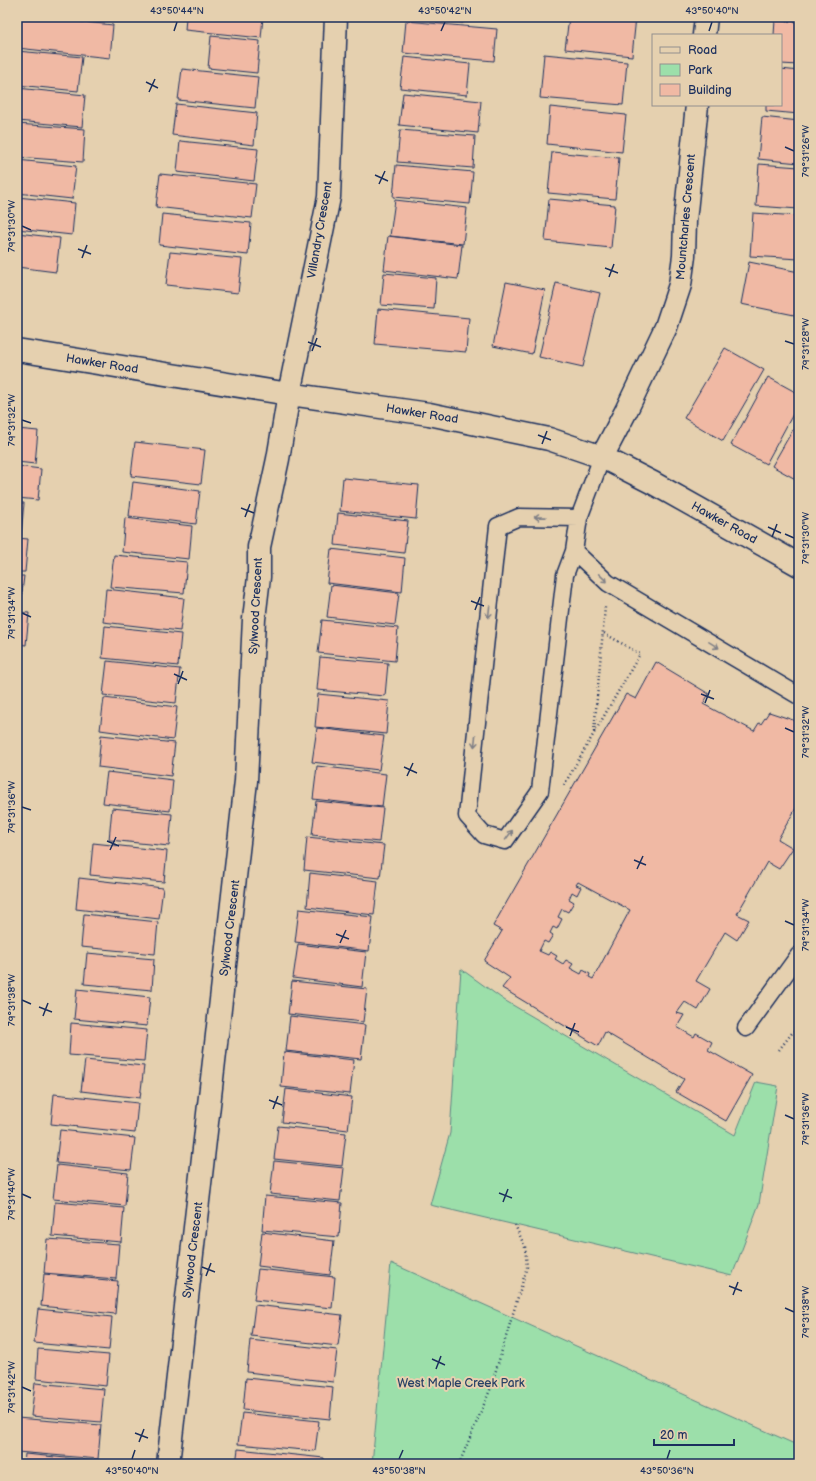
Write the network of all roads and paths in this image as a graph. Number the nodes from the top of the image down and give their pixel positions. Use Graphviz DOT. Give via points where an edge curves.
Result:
graph roads {
  1 [pos="336,17"];
  2 [pos="706,17"];
  3 [pos="704,34"];
  4 [pos="697,106"];
  5 [pos="17,350"];
  6 [pos="289,394"];
  7 [pos="602,457"];
  8 [pos="579,518"];
  9 [pos="574,551"];
  10 [pos="799,565"];
  11 [pos="608,583"];
  12 [pos="602,632"];
  13 [pos="799,696"];
  14 [pos="594,733"];
  15 [pos="562,788"];
  16 [pos="799,955"];
  17 [pos="799,1024"];
  18 [pos="746,1028"];
  19 [pos="779,1050"];
  20 [pos="515,1225"];
  21 [pos="168,1464"];
  22 [pos="459,1464"];
  1 -- 6 [label="street, Villandry Crescent" via="329,197"];
  2 -- 3 [label="street"];
  4 -- 7 [label="street, Mountcharles Crescent" via="680,285 666,327"];
  5 -- 6 [label="street, Hawker Road"];
  6 -- 7 [label="street, Hawker Road" via="429,414 485,425 549,439"];
  6 -- 21 [label="street, Sylwood Crescent" via="259,547 246,782"];
  7 -- 8 [label="lane"];
  7 -- 10 [label="street, Hawker Road"];
  8 -- 9 [label="lane"];
  8 -- 9 [label="lane, one-way" via="519,517 498,526 467,816 484,835 505,841 540,791 565,575"];
  9 -- 11 [label="lane, one-way"];
  11 -- 12 [label="path"];
  11 -- 13 [label="lane, one-way"];
  12 -- 14 [label="path"];
  12 -- 14 [label="path" via="640,654"];
  14 -- 15 [label="path"];
  16 -- 18 [label="lane"];
  17 -- 19 [label="path"];
  20 -- 22 [label="path" via="525,1247 527,1267 490,1390"];
}
